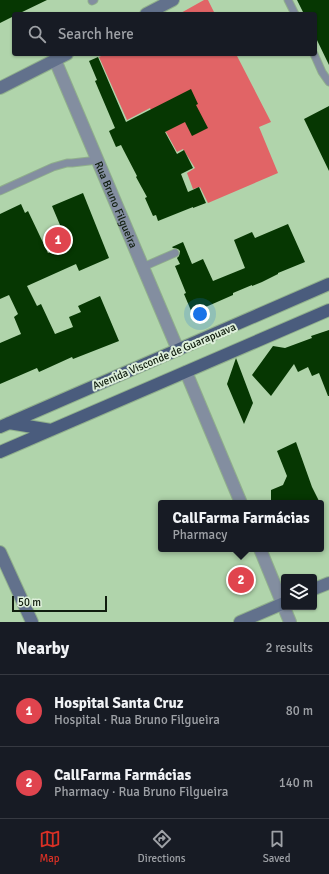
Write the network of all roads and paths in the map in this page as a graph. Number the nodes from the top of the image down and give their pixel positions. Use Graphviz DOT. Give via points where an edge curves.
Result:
graph roads {
  1 [pos="288,0"];
  2 [pos="167,1"];
  3 [pos="149,12"];
  4 [pos="293,12"];
  5 [pos="63,56"];
  6 [pos="315,56"];
  7 [pos="56,60"];
  8 [pos="329,82"];
  9 [pos="0,88"];
  10 [pos="98,160"];
  11 [pos="0,191"];
  12 [pos="175,253"];
  13 [pos="143,267"];
  14 [pos="329,284"];
  15 [pos="329,310"];
  16 [pos="178,350"];
  17 [pos="186,372"];
  18 [pos="4,425"];
  19 [pos="51,430"];
  20 [pos="0,452"];
  21 [pos="240,500"];
  22 [pos="0,552"];
  23 [pos="261,552"];
  24 [pos="329,583"];
  25 [pos="317,589"];
  26 [pos="281,598"];
  27 [pos="281,604"];
  28 [pos="286,610"];
  29 [pos="32,622"];
  30 [pos="240,622"];
  31 [pos="290,622"];
  1 -- 4 [label="lane"];
  2 -- 3 [label="main road"];
  5 -- 7 [label="main road"];
  6 -- 8 [label="lane"];
  7 -- 9 [label="main road"];
  7 -- 10 [label="street, Rua Bruno Filgueira"];
  10 -- 11 [label="lane" via="66,162"];
  10 -- 13 [label="street, Rua Bruno Filgueira"];
  12 -- 13 [label="lane"];
  13 -- 16 [label="street, Rua Bruno Filgueira"];
  14 -- 16 [label="main road, Avenida Visconde de Guarapuava"];
  15 -- 17 [label="main road, Avenida Visconde de Guarapuava"];
  16 -- 18 [label="main road, Avenida Visconde de Guarapuava"];
  17 -- 19 [label="main road, Avenida Visconde de Guarapuava"];
  17 -- 21 [label="street"];
  18 -- 19 [label="main road"];
  19 -- 20 [label="main road, Avenida Visconde de Guarapuava"];
  22 -- 29 [label="main road"];
  23 -- 26 [label="street"];
  24 -- 25 [label="main road"];
  27 -- 30 [label="main road"];
  28 -- 31 [label="street"];
}
